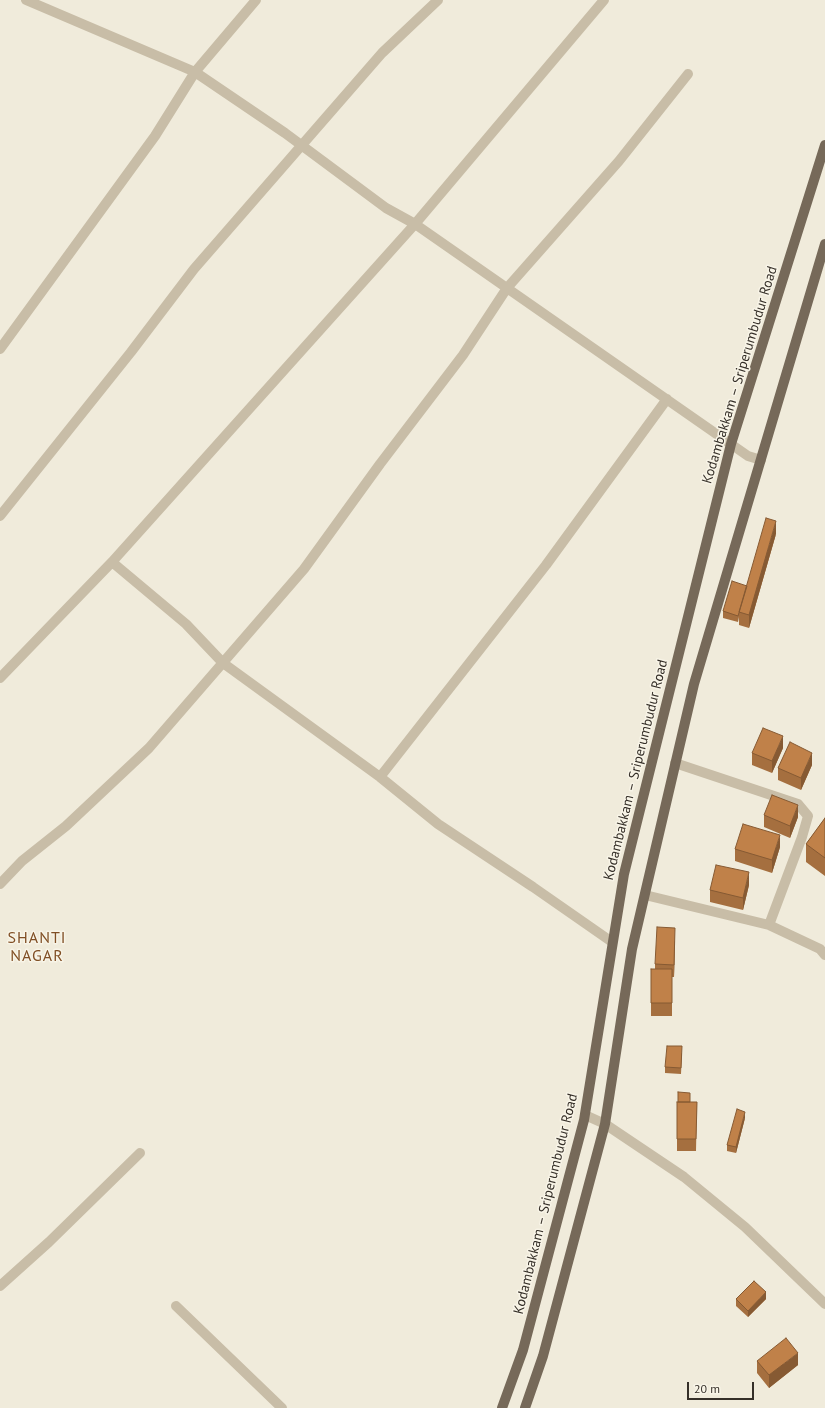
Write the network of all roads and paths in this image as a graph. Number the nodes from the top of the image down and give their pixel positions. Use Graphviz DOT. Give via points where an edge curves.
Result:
graph roads {
  1 [pos="26,0"];
  2 [pos="256,0"];
  3 [pos="438,0"];
  4 [pos="604,0"];
  5 [pos="195,72"];
  6 [pos="688,74"];
  7 [pos="301,145"];
  8 [pos="825,145"];
  9 [pos="415,224"];
  10 [pos="825,244"];
  11 [pos="507,288"];
  12 [pos="0,349"];
  13 [pos="666,399"];
  14 [pos="731,444"];
  15 [pos="761,460"];
  16 [pos="0,516"];
  17 [pos="112,562"];
  18 [pos="223,663"];
  19 [pos="0,678"];
  20 [pos="675,763"];
  21 [pos="380,777"];
  22 [pos="0,884"];
  23 [pos="645,895"];
  24 [pos="769,925"];
  25 [pos="612,942"];
  26 [pos="825,955"];
  27 [pos="585,1115"];
  28 [pos="605,1124"];
  29 [pos="140,1153"];
  30 [pos="0,1286"];
  31 [pos="825,1304"];
  32 [pos="176,1306"];
  33 [pos="282,1408"];
  34 [pos="502,1408"];
  35 [pos="525,1408"];
  1 -- 5 [label="street"];
  2 -- 5 [label="street"];
  3 -- 7 [label="street" via="382,53"];
  4 -- 9 [label="street"];
  5 -- 7 [label="street"];
  5 -- 12 [label="street" via="155,136"];
  6 -- 11 [label="street" via="619,161"];
  7 -- 9 [label="street" via="386,208"];
  7 -- 16 [label="street" via="194,269"];
  8 -- 14 [label="main road, Kodambakkam – Sriperumbudur Road"];
  9 -- 11 [label="street"];
  9 -- 17 [label="street"];
  10 -- 15 [label="main road"];
  11 -- 13 [label="street"];
  11 -- 18 [label="street" via="463,355 304,569"];
  13 -- 14 [label="street"];
  13 -- 21 [label="street" via="546,565"];
  14 -- 15 [label="street" via="748,456"];
  14 -- 25 [label="main road, Kodambakkam – Sriperumbudur Road" via="624,874"];
  15 -- 20 [label="main road" via="694,684"];
  17 -- 18 [label="street" via="186,624"];
  17 -- 19 [label="street"];
  18 -- 21 [label="street"];
  18 -- 22 [label="street" via="149,748 66,826 22,861"];
  20 -- 23 [label="main road"];
  20 -- 24 [label="street" via="798,804 808,816"];
  21 -- 25 [label="street" via="438,824"];
  23 -- 24 [label="street"];
  23 -- 28 [label="main road" via="632,949"];
  24 -- 26 [label="street" via="820,949"];
  25 -- 27 [label="main road, Kodambakkam – Sriperumbudur Road"];
  27 -- 28 [label="street"];
  27 -- 34 [label="main road, Kodambakkam – Sriperumbudur Road" via="523,1350"];
  28 -- 31 [label="street" via="663,1162 722,1208"];
  28 -- 35 [label="main road" via="543,1356"];
  29 -- 30 [label="street"];
  32 -- 33 [label="street"];
}
